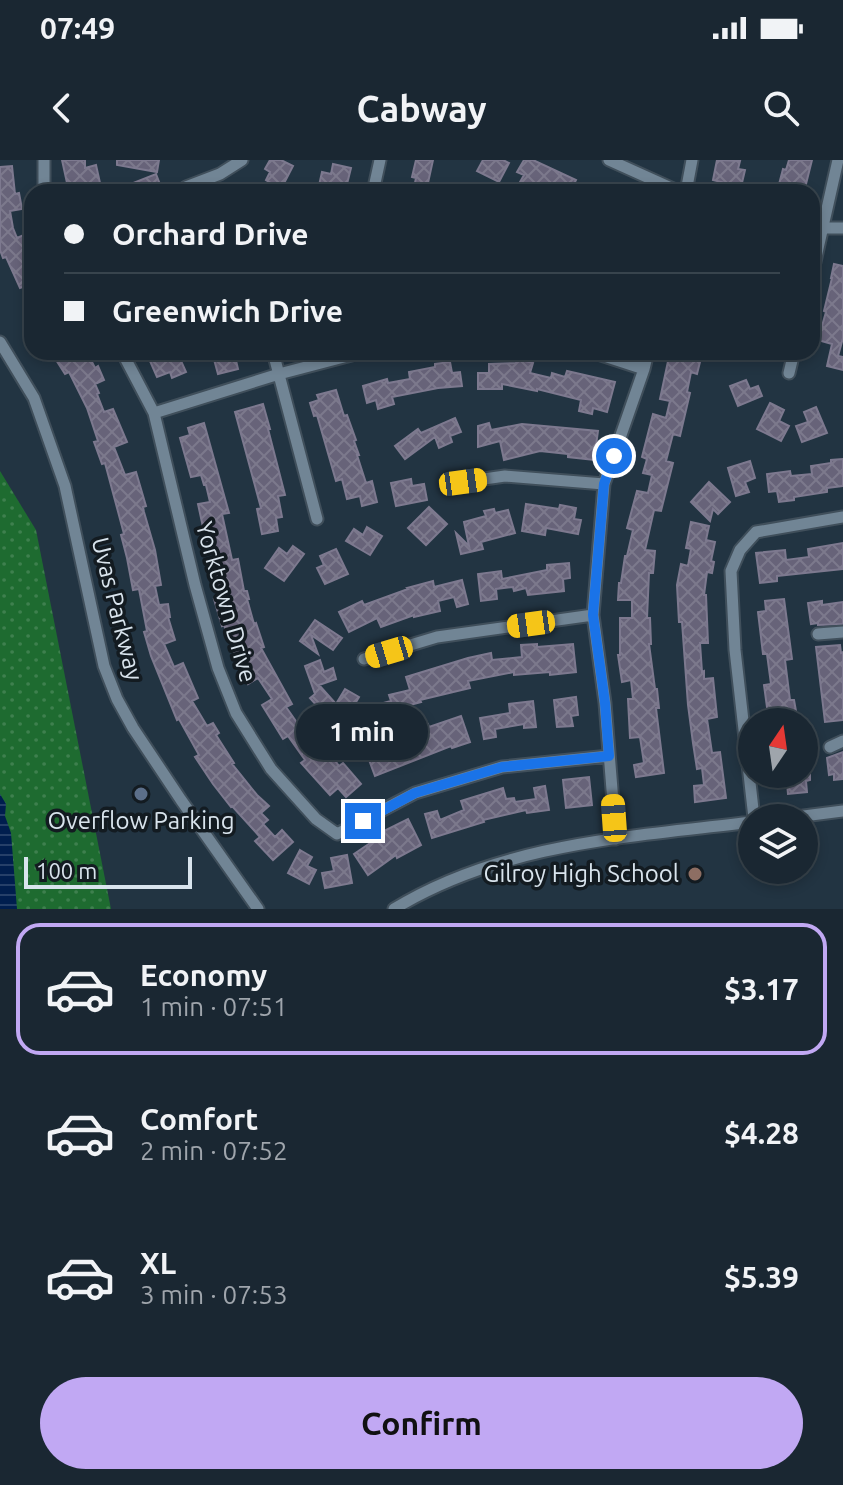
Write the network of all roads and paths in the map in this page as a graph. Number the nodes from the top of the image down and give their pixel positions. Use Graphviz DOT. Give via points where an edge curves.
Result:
graph roads {
  1 [pos="44,160"];
  2 [pos="242,160"];
  3 [pos="380,160"];
  4 [pos="609,160"];
  5 [pos="692,160"];
  6 [pos="838,160"];
  7 [pos="44,184"];
  8 [pos="194,184"];
  9 [pos="375,184"];
  10 [pos="664,184"];
  11 [pos="685,184"];
  12 [pos="820,219"];
  13 [pos="820,226"];
  14 [pos="843,228"];
  15 [pos="0,342"];
  16 [pos="126,360"];
  17 [pos="275,360"];
  18 [pos="332,360"];
  19 [pos="616,360"];
  20 [pos="646,360"];
  21 [pos="792,360"];
  22 [pos="644,369"];
  23 [pos="789,373"];
  24 [pos="279,374"];
  25 [pos="154,413"];
  26 [pos="463,482"];
  27 [pos="604,484"];
  28 [pos="843,517"];
  29 [pos="317,519"];
  30 [pos="593,615"];
  31 [pos="843,632"];
  32 [pos="818,634"];
  33 [pos="364,659"];
  34 [pos="843,741"];
  35 [pos="830,747"];
  36 [pos="609,756"];
  37 [pos="751,804"];
  38 [pos="843,811"];
  39 [pos="818,814"];
  40 [pos="738,822"];
  41 [pos="616,839"];
  42 [pos="258,909"];
  43 [pos="394,909"];
  1 -- 7 [label="street"];
  2 -- 8 [label="street"];
  3 -- 9 [label="street"];
  4 -- 10 [label="street"];
  5 -- 11 [label="street"];
  6 -- 12 [label="street"];
  13 -- 14 [label="street"];
  15 -- 42 [label="street, Uvas Parkway" via="34,398 65,486 104,666 117,699"];
  16 -- 25 [label="street, Yorktown Drive"];
  17 -- 24 [label="street"];
  18 -- 24 [label="street"];
  19 -- 22 [label="street"];
  20 -- 22 [label="street"];
  21 -- 23 [label="street"];
  22 -- 27 [label="street"];
  24 -- 25 [label="street"];
  24 -- 29 [label="street"];
  25 -- 36 [label="street, Yorktown Drive" via="218,668 236,713 271,769 316,819 337,834 415,793 502,767"];
  26 -- 27 [label="street" via="505,476"];
  27 -- 30 [label="street"];
  28 -- 37 [label="street" via="756,532 731,571"];
  30 -- 33 [label="street" via="437,637"];
  30 -- 36 [label="street"];
  31 -- 32 [label="street"];
  34 -- 35 [label="street"];
  36 -- 41 [label="street"];
  38 -- 39 [label="street"];
  40 -- 41 [label="street"];
  41 -- 43 [label="street" via="490,865"];
}
